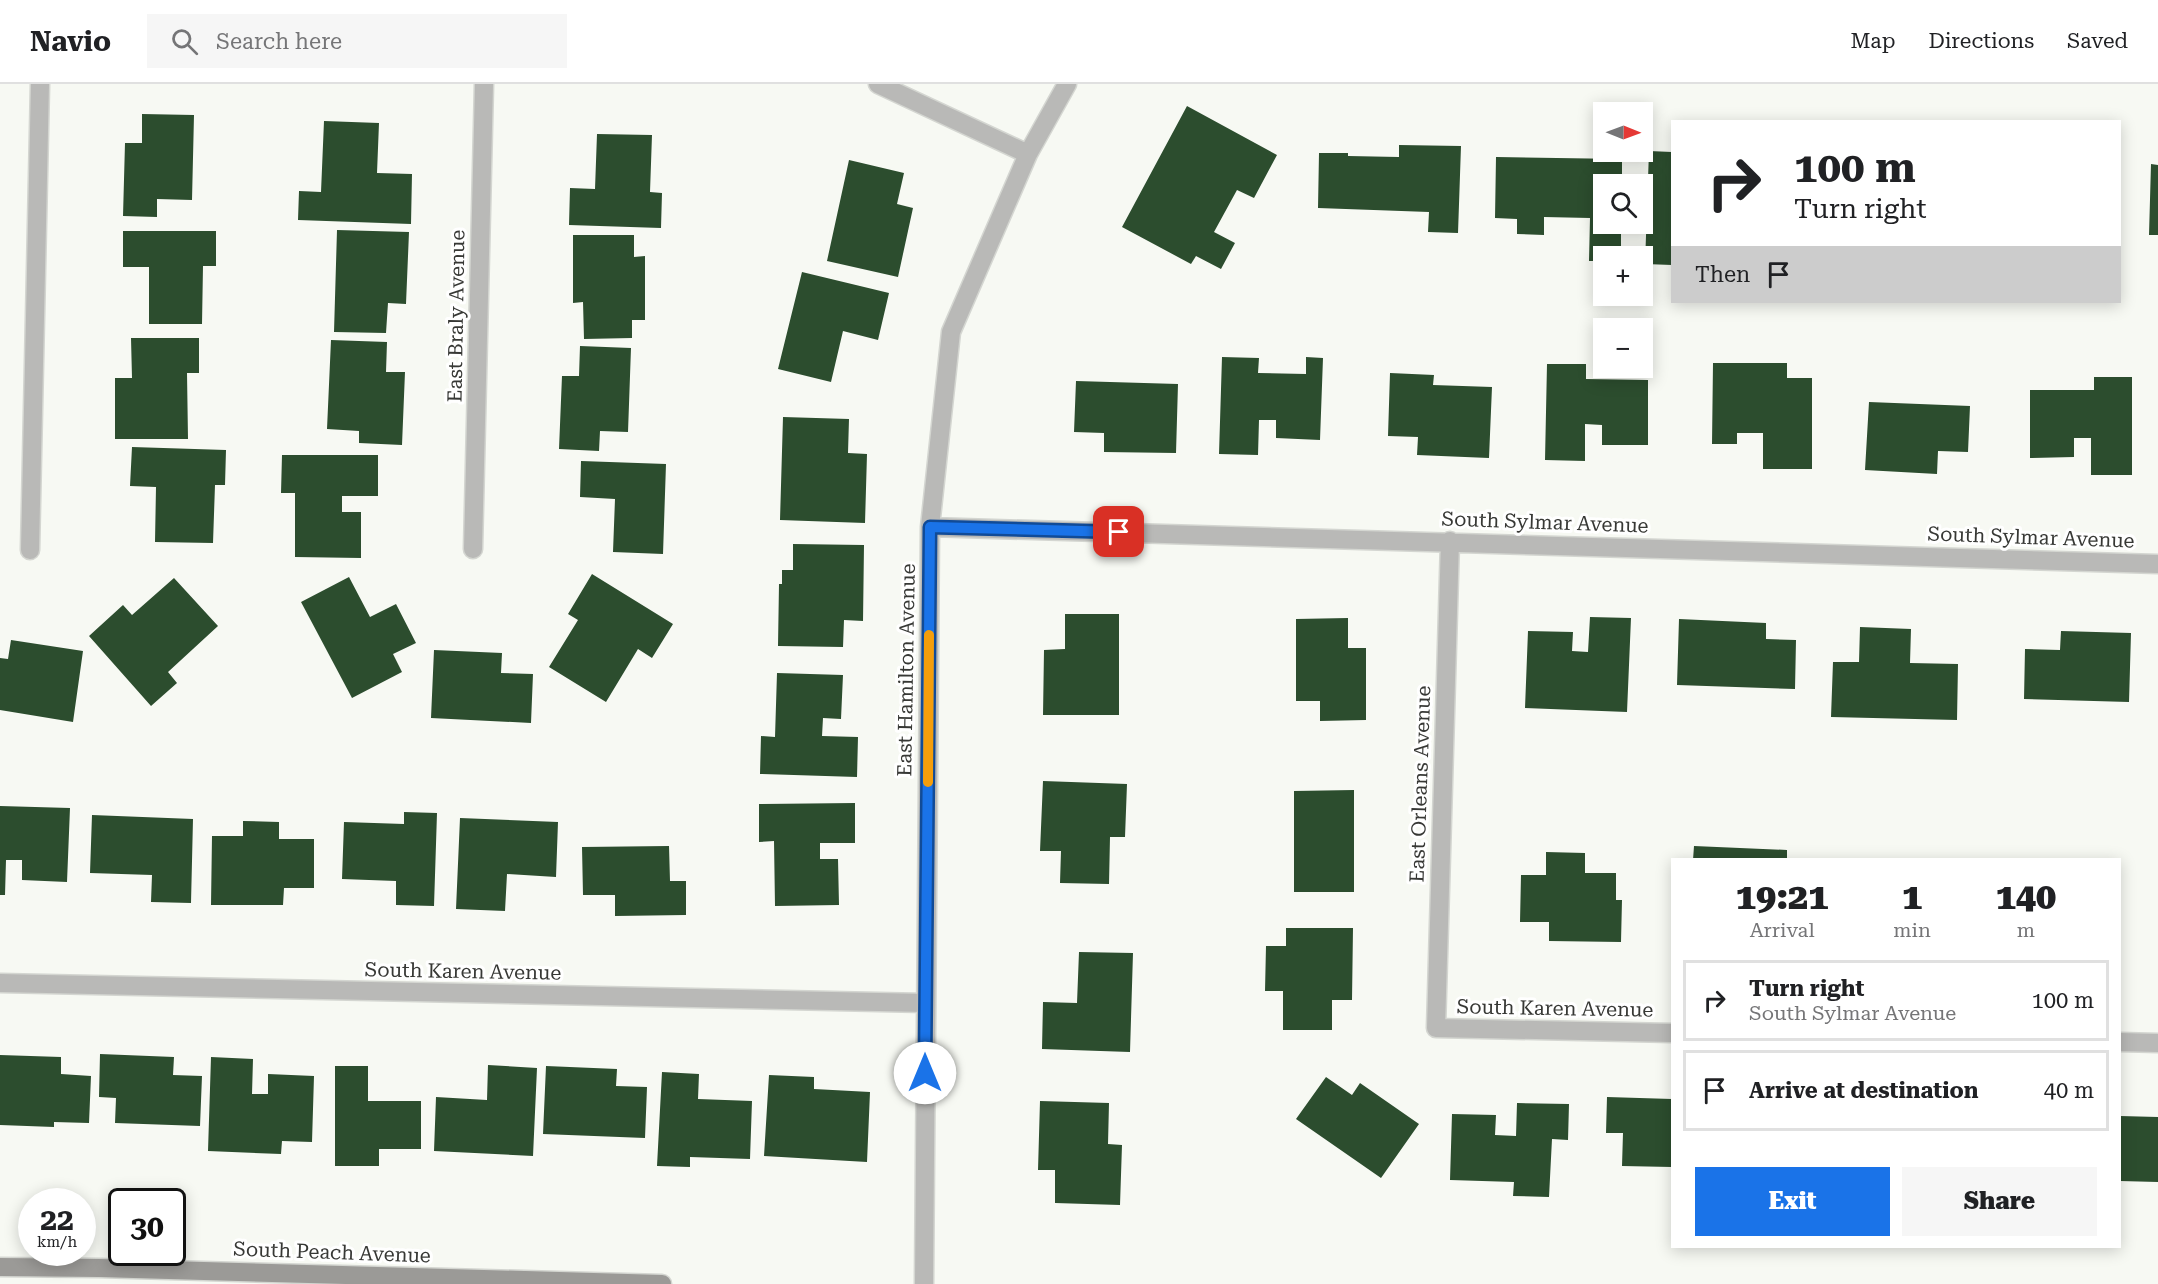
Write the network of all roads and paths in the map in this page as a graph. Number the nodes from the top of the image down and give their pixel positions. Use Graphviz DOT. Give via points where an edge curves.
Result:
graph roads {
  1 [pos="40,84"];
  2 [pos="484,84"];
  3 [pos="878,84"];
  4 [pos="1067,84"];
  5 [pos="1028,154"];
  6 [pos="930,527"];
  7 [pos="1450,541"];
  8 [pos="473,549"];
  9 [pos="30,550"];
  10 [pos="2158,564"];
  11 [pos="0,983"];
  12 [pos="925,1003"];
  13 [pos="1436,1028"];
  14 [pos="1671,1033"];
  15 [pos="2121,1042"];
  16 [pos="2158,1043"];
  17 [pos="0,1267"];
  18 [pos="662,1284"];
  19 [pos="924,1284"];
  1 -- 9 [label="street"];
  2 -- 8 [label="street, East Braly Avenue"];
  3 -- 5 [label="street"];
  4 -- 5 [label="street, East Hamilton Avenue"];
  5 -- 6 [label="street, East Hamilton Avenue" via="951,332"];
  6 -- 7 [label="street, South Sylmar Avenue"];
  6 -- 12 [label="street, East Hamilton Avenue"];
  7 -- 10 [label="street, South Sylmar Avenue"];
  7 -- 13 [label="street, East Orleans Avenue"];
  11 -- 12 [label="street, South Karen Avenue"];
  12 -- 19 [label="street, East Hamilton Avenue"];
  13 -- 14 [label="street, South Karen Avenue"];
  15 -- 16 [label="street"];
  17 -- 18 [label="main road, South Peach Avenue"];
}
